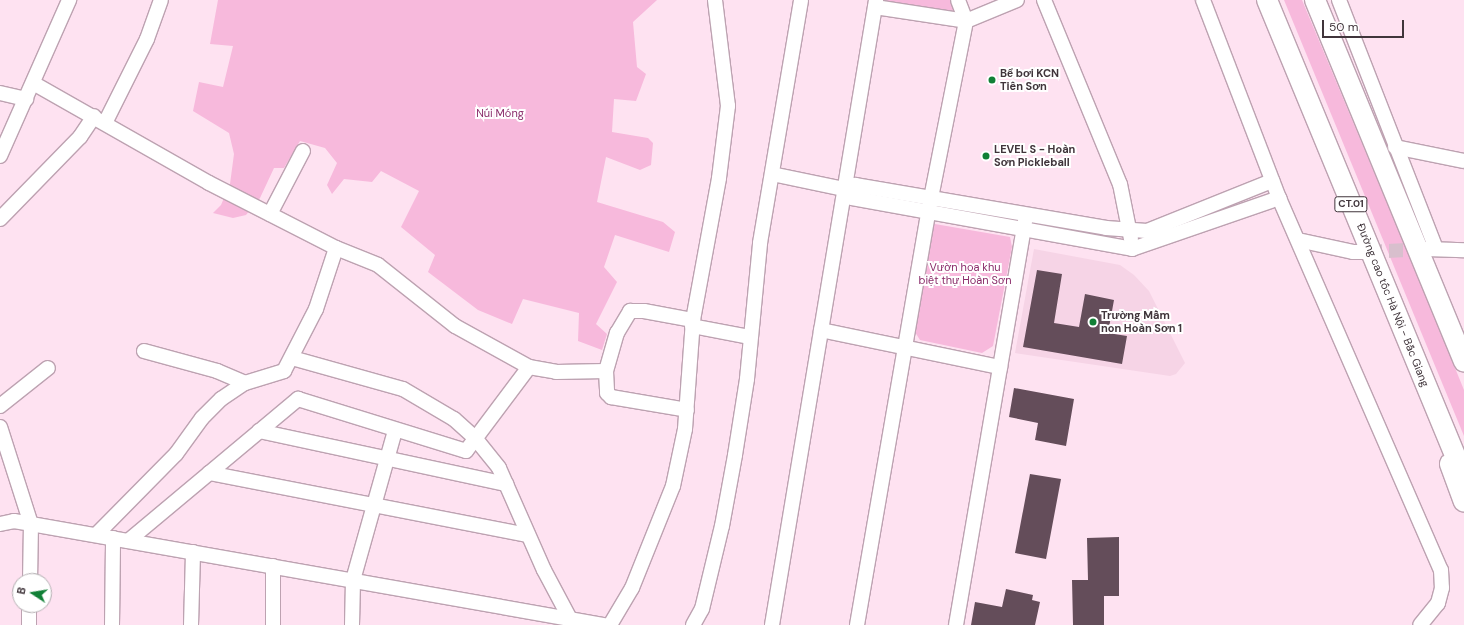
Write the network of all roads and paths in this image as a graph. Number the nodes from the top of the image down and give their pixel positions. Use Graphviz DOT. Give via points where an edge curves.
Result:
graph roads {
  1 [pos="69,0"];
  2 [pos="161,0"];
  3 [pos="715,0"];
  4 [pos="801,0"];
  5 [pos="958,0"];
  6 [pos="1017,0"];
  7 [pos="1044,0"];
  8 [pos="1203,0"];
  9 [pos="1267,0"];
  10 [pos="1314,0"];
  11 [pos="1339,0"];
  12 [pos="876,3"];
  13 [pos="966,21"];
  14 [pos="34,83"];
  15 [pos="0,93"];
  16 [pos="26,99"];
  17 [pos="99,120"];
  18 [pos="1395,148"];
  19 [pos="303,151"];
  20 [pos="0,156"];
  21 [pos="1464,161"];
  22 [pos="772,174"];
  23 [pos="1272,181"];
  24 [pos="844,189"];
  25 [pos="931,198"];
  26 [pos="1279,198"];
  27 [pos="928,212"];
  28 [pos="270,214"];
  29 [pos="1026,214"];
  30 [pos="0,219"];
  31 [pos="1023,229"];
  32 [pos="1130,229"];
  33 [pos="1298,240"];
  34 [pos="336,248"];
  35 [pos="1132,249"];
  36 [pos="1464,250"];
  37 [pos="1368,252"];
  38 [pos="693,323"];
  39 [pos="821,330"];
  40 [pos="749,337"];
  41 [pos="905,347"];
  42 [pos="144,352"];
  43 [pos="292,358"];
  44 [pos="1464,362"];
  45 [pos="529,367"];
  46 [pos="1000,367"];
  47 [pos="48,368"];
  48 [pos="606,371"];
  49 [pos="245,383"];
  50 [pos="0,406"];
  51 [pos="1436,408"];
  52 [pos="687,410"];
  53 [pos="0,427"];
  54 [pos="259,431"];
  55 [pos="395,431"];
  56 [pos="475,438"];
  57 [pos="387,458"];
  58 [pos="209,473"];
  59 [pos="1464,477"];
  60 [pos="506,484"];
  61 [pos="1464,502"];
  62 [pos="374,506"];
  63 [pos="0,524"];
  64 [pos="31,524"];
  65 [pos="96,535"];
  66 [pos="528,535"];
  67 [pos="113,538"];
  68 [pos="128,541"];
  69 [pos="192,552"];
  70 [pos="273,566"];
  71 [pos="30,573"];
  72 [pos="353,580"];
  73 [pos="29,613"];
  74 [pos="570,619"];
  75 [pos="29,625"];
  76 [pos="112,625"];
  77 [pos="191,625"];
  78 [pos="273,625"];
  79 [pos="352,625"];
  80 [pos="604,625"];
  81 [pos="610,625"];
  82 [pos="693,625"];
  83 [pos="772,625"];
  84 [pos="857,625"];
  85 [pos="956,625"];
  86 [pos="1420,625"];
  1 -- 14 [label="street"];
  2 -- 17 [label="street" via="147,39"];
  3 -- 38 [label="street" via="728,106 719,178"];
  4 -- 22 [label="street"];
  5 -- 13 [label="street"];
  6 -- 13 [label="street"];
  7 -- 32 [label="street" via="1120,184"];
  8 -- 23 [label="street"];
  9 -- 51 [label="highway, Đường cao tốc Hà Nội - Bắc Giang / CT.01"];
  10 -- 44 [label="highway"];
  11 -- 18 [label="street" via="1374,84"];
  12 -- 13 [label="street"];
  12 -- 24 [label="street"];
  13 -- 25 [label="street"];
  14 -- 16 [label="street"];
  14 -- 17 [label="street"];
  15 -- 16 [label="street"];
  16 -- 20 [label="street"];
  17 -- 28 [label="street"];
  17 -- 30 [label="street"];
  18 -- 21 [label="street"];
  18 -- 36 [label="street" via="1431,249"];
  19 -- 28 [label="street"];
  22 -- 24 [label="street"];
  22 -- 40 [label="street" via="760,243"];
  23 -- 26 [label="street"];
  23 -- 32 [label="street" via="1147,231"];
  24 -- 25 [label="street" via="855,185"];
  24 -- 27 [label="street" via="852,198"];
  24 -- 39 [label="street"];
  25 -- 27 [label="street"];
  25 -- 29 [label="street"];
  26 -- 33 [label="street"];
  26 -- 35 [label="street"];
  27 -- 31 [label="street"];
  27 -- 41 [label="street"];
  28 -- 34 [label="street"];
  29 -- 31 [label="street"];
  29 -- 32 [label="street"];
  31 -- 35 [label="street"];
  31 -- 46 [label="street"];
  32 -- 35 [label="street"];
  33 -- 37 [label="street" via="1353,252"];
  33 -- 86 [label="street" via="1441,570 1442,588 1438,603"];
  34 -- 43 [label="street" via="316,309"];
  34 -- 45 [label="street" via="378,265 455,326"];
  38 -- 40 [label="street"];
  38 -- 48 [label="street" via="644,310 630,311 617,333"];
  38 -- 52 [label="street"];
  39 -- 41 [label="street"];
  39 -- 83 [label="street"];
  40 -- 82 [label="street" via="748,379 722,526 702,608"];
  41 -- 46 [label="street"];
  41 -- 84 [label="street"];
  42 -- 49 [label="street" via="217,371"];
  43 -- 49 [label="street" via="279,375"];
  43 -- 56 [label="street" via="403,389 454,419"];
  45 -- 48 [label="street" via="556,372"];
  45 -- 56 [label="street"];
  46 -- 85 [label="street"];
  47 -- 50 [label="street"];
  48 -- 52 [label="street" via="607,393 611,397"];
  49 -- 65 [label="street" via="216,404 176,454"];
  51 -- 59 [label="highway, Đường cao tốc Hà Nội - Bắc Giang / CT.01"];
  51 -- 61 [label="highway" via="1454,477"];
  52 -- 81 [label="street" via="673,486 632,588"];
  53 -- 64 [label="street"];
  54 -- 55 [label="street" via="298,399"];
  54 -- 57 [label="street"];
  54 -- 58 [label="street"];
  55 -- 56 [label="street" via="466,451"];
  55 -- 57 [label="street"];
  56 -- 60 [label="street" via="499,468"];
  57 -- 60 [label="street"];
  57 -- 62 [label="street"];
  58 -- 62 [label="street"];
  58 -- 68 [label="street"];
  60 -- 66 [label="street"];
  62 -- 66 [label="street"];
  62 -- 72 [label="street"];
  63 -- 64 [label="street" via="14,521"];
  64 -- 65 [label="street"];
  64 -- 71 [label="street"];
  65 -- 67 [label="street"];
  66 -- 74 [label="street"];
  67 -- 68 [label="street"];
  67 -- 76 [label="street"];
  68 -- 69 [label="street"];
  69 -- 70 [label="street"];
  69 -- 77 [label="street"];
  70 -- 72 [label="street"];
  70 -- 78 [label="street"];
  72 -- 74 [label="street"];
  72 -- 79 [label="street"];
  73 -- 75 [label="street"];
  74 -- 80 [label="street"];
}
